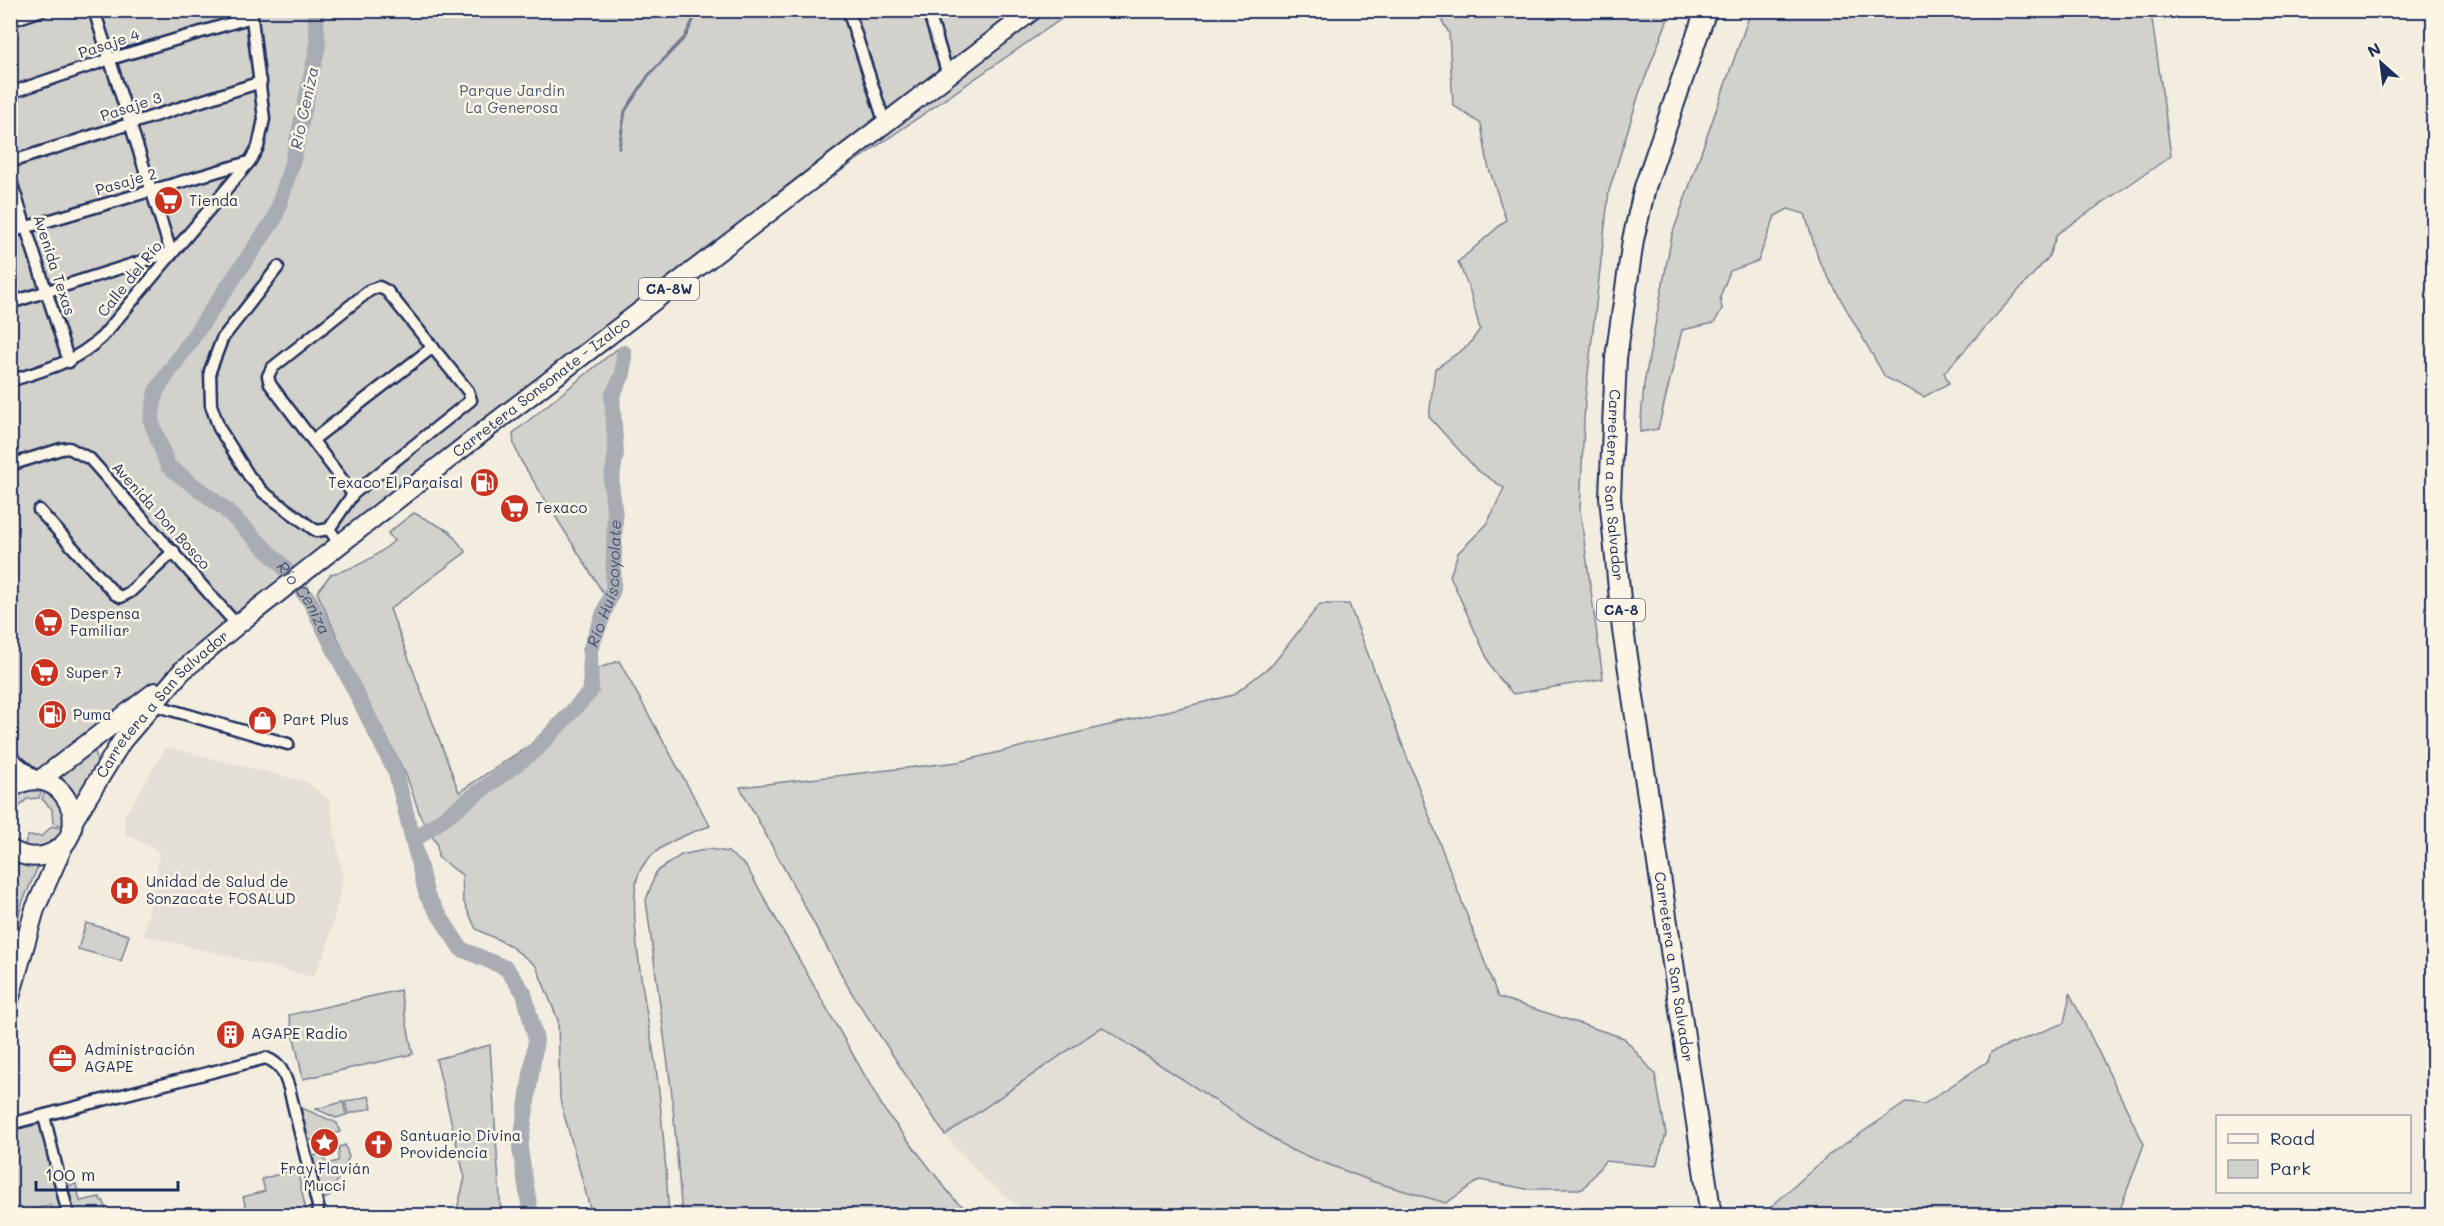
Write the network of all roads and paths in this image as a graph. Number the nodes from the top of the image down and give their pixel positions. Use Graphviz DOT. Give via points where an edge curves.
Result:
graph roads {
  1 [pos="42,10"];
  2 [pos="94,10"];
  3 [pos="849,10"];
  4 [pos="928,10"];
  5 [pos="1033,10"];
  6 [pos="1695,10"];
  7 [pos="1706,10"];
  8 [pos="252,14"];
  9 [pos="1010,18"];
  10 [pos="10,21"];
  11 [pos="110,59"];
  12 [pos="948,75"];
  13 [pos="261,82"];
  14 [pos="10,93"];
  15 [pos="130,123"];
  16 [pos="885,124"];
  17 [pos="250,161"];
  18 [pos="10,162"];
  19 [pos="10,178"];
  20 [pos="152,191"];
  21 [pos="26,227"];
  22 [pos="10,232"];
  23 [pos="171,252"];
  24 [pos="278,267"];
  25 [pos="47,291"];
  26 [pos="10,303"];
  27 [pos="433,346"];
  28 [pos="69,362"];
  29 [pos="10,381"];
  30 [pos="314,439"];
  31 [pos="10,465"];
  32 [pos="353,494"];
  33 [pos="39,510"];
  34 [pos="334,536"];
  35 [pos="174,551"];
  36 [pos="306,570"];
  37 [pos="237,625"];
  38 [pos="182,671"];
  39 [pos="153,705"];
  40 [pos="91,741"];
  41 [pos="288,744"];
  42 [pos="10,759"];
  43 [pos="101,773"];
  44 [pos="38,780"];
  45 [pos="10,789"];
  46 [pos="73,821"];
  47 [pos="65,842"];
  48 [pos="10,849"];
  49 [pos="10,997"];
  50 [pos="44,1116"];
  51 [pos="10,1124"];
  52 [pos="68,1214"];
  53 [pos="317,1215"];
  54 [pos="1698,1215"];
  55 [pos="1711,1215"];
  1 -- 10 [label="street"];
  2 -- 11 [label="street"];
  3 -- 16 [label="street"];
  4 -- 12 [label="street"];
  5 -- 9 [label="main road, Carretera Sonsonate - Izalco / CA-8W"];
  6 -- 54 [label="highway, CA-8" via="1628,212 1611,301 1600,460 1601,530 1612,626"];
  7 -- 55 [label="highway, Carretera a San Salvador / CA-8" via="1645,187 1633,240 1616,358 1610,498 1626,652"];
  8 -- 11 [label="street, Pasaje 4"];
  8 -- 13 [label="street, Calle del Río"];
  9 -- 12 [label="main road, Carretera Sonsonate - Izalco / CA-8W"];
  11 -- 14 [label="street, Pasaje 4"];
  11 -- 15 [label="street"];
  12 -- 16 [label="main road, Carretera Sonsonate - Izalco / CA-8W"];
  13 -- 15 [label="street, Pasaje 3"];
  13 -- 17 [label="street, Calle del Río" via="263,132"];
  15 -- 18 [label="street, Pasaje 3"];
  15 -- 20 [label="street"];
  16 -- 34 [label="main road, Carretera Sonsonate - Izalco / CA-8W"];
  17 -- 20 [label="street, Pasaje 2"];
  17 -- 23 [label="street, Calle del Río"];
  19 -- 21 [label="street, Avenida Texas"];
  20 -- 21 [label="street, Pasaje 2"];
  20 -- 23 [label="street"];
  21 -- 22 [label="street, Pasaje 2"];
  21 -- 25 [label="street, Avenida Texas"];
  23 -- 25 [label="street"];
  23 -- 28 [label="street, Calle del Río" via="102,337"];
  24 -- 34 [label="street" via="222,339 210,371 212,405 219,428 263,492 312,528"];
  25 -- 26 [label="street"];
  25 -- 28 [label="street, Avenida Texas"];
  27 -- 30 [label="street"];
  27 -- 30 [label="street" via="387,291 379,286 370,290 272,368 268,376 270,384"];
  27 -- 32 [label="street" via="471,400"];
  28 -- 29 [label="street, Calle del Río"];
  30 -- 32 [label="street"];
  31 -- 35 [label="street, Avenida Don Bosco" via="69,448 90,459"];
  32 -- 34 [label="street"];
  33 -- 35 [label="street" via="121,597"];
  34 -- 36 [label="main road, Carretera Sonsonate - Izalco / CA-8W"];
  35 -- 37 [label="street, Avenida Don Bosco"];
  36 -- 37 [label="main road, Carretera a San Salvador"];
  37 -- 38 [label="main road, Carretera a San Salvador"];
  38 -- 39 [label="main road, Carretera a San Salvador"];
  38 -- 40 [label="main road"];
  39 -- 41 [label="street"];
  39 -- 43 [label="main road, Carretera a San Salvador"];
  40 -- 43 [label="main road" via="98,746"];
  40 -- 44 [label="main road"];
  42 -- 44 [label="main road"];
  43 -- 46 [label="main road, Carretera a San Salvador"];
  44 -- 45 [label="main road" via="21,782"];
  44 -- 46 [label="main road" via="63,793 71,806"];
  46 -- 47 [label="main road, Carretera a San Salvador"];
  47 -- 48 [label="main road" via="54,852 39,857 24,856"];
  47 -- 49 [label="main road, Carretera a San Salvador" via="35,909"];
  50 -- 51 [label="street"];
  50 -- 52 [label="street"];
  50 -- 53 [label="street" via="266,1058 284,1071"];
}
